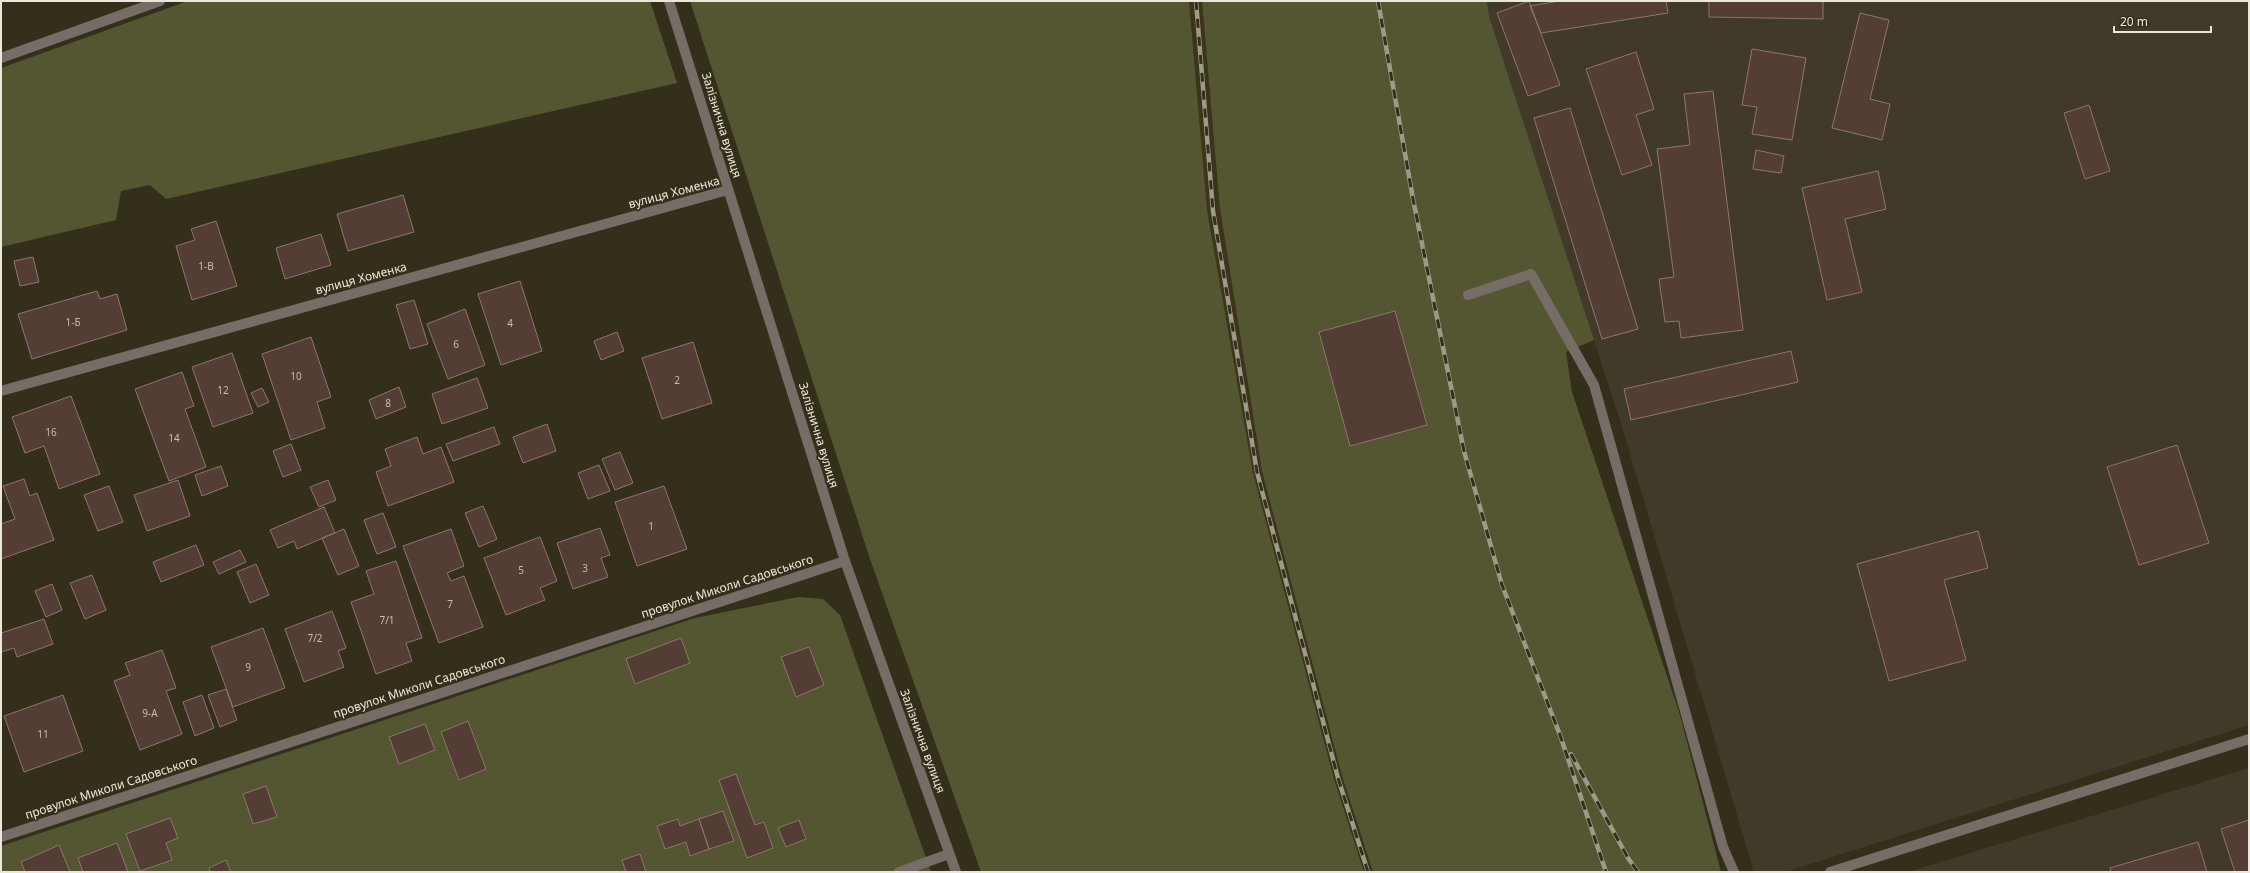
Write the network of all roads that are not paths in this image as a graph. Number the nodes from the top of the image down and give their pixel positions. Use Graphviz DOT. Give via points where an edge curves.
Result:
graph roads {
  1 [pos="160,1"];
  2 [pos="669,1"];
  3 [pos="1,58"];
  4 [pos="728,190"];
  5 [pos="1468,295"];
  6 [pos="1,391"];
  7 [pos="845,561"];
  8 [pos="2249,739"];
  9 [pos="1,837"];
  10 [pos="949,854"];
  11 [pos="899,872"];
  12 [pos="956,872"];
  13 [pos="1734,872"];
  14 [pos="1830,872"];
  1 -- 3 [label="street"];
  2 -- 4 [label="street, Залізнична вулиця"];
  4 -- 6 [label="street, вулиця Хоменка"];
  4 -- 7 [label="street, Залізнична вулиця"];
  5 -- 13 [label="street" via="1531,274 1594,385 1723,847"];
  7 -- 9 [label="street, провулок Миколи Садовського"];
  7 -- 10 [label="street, Залізнична вулиця"];
  8 -- 14 [label="street"];
  10 -- 11 [label="street"];
  10 -- 12 [label="street, Залізнична вулиця"];
}
